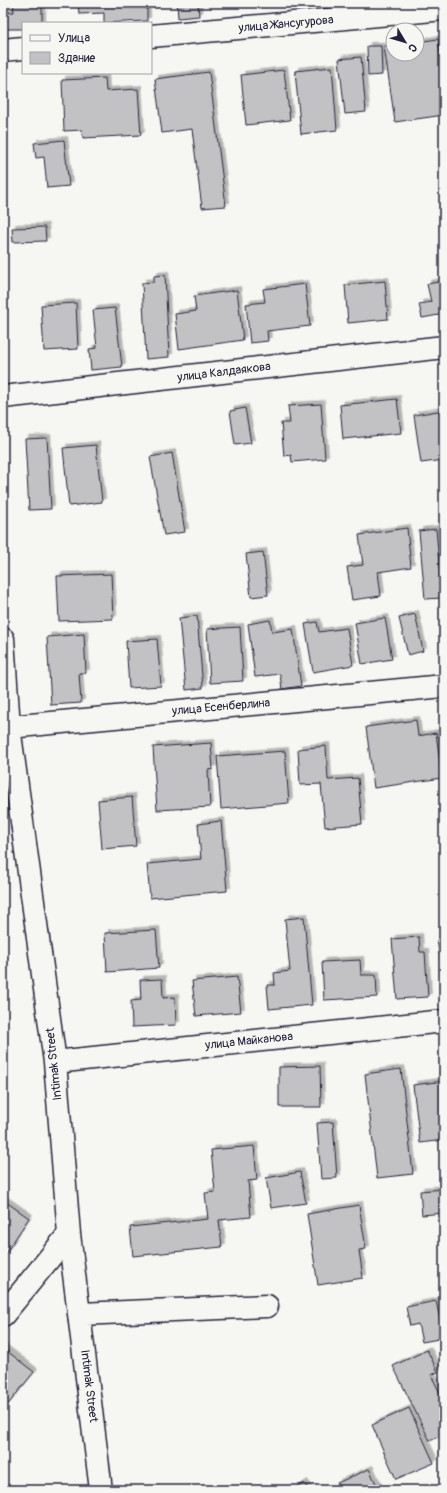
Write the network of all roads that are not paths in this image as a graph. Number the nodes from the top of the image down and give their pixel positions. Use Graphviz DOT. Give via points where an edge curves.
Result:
graph roads {
  1 [pos="444,9"];
  2 [pos="152,36"];
  3 [pos="22,48"];
  4 [pos="3,50"];
  5 [pos="444,347"];
  6 [pos="3,397"];
  7 [pos="3,639"];
  8 [pos="444,686"];
  9 [pos="6,731"];
  10 [pos="444,1021"];
  11 [pos="55,1062"];
  12 [pos="69,1234"];
  13 [pos="267,1306"];
  14 [pos="80,1314"];
  15 [pos="3,1315"];
  16 [pos="101,1490"];
  1 -- 2 [label="street, улица Жансугурова"];
  3 -- 4 [label="street"];
  5 -- 6 [label="street, улица Калдаякова"];
  7 -- 9 [label="street, Intimak Street"];
  8 -- 9 [label="street, улица Есенберлина"];
  9 -- 11 [label="street, Intimak Street"];
  10 -- 11 [label="street, улица Майканова"];
  11 -- 12 [label="street, Intimak Street"];
  12 -- 14 [label="street, Intimak Street"];
  12 -- 15 [label="street"];
  13 -- 14 [label="street"];
  14 -- 16 [label="street, Intimak Street"];
}
